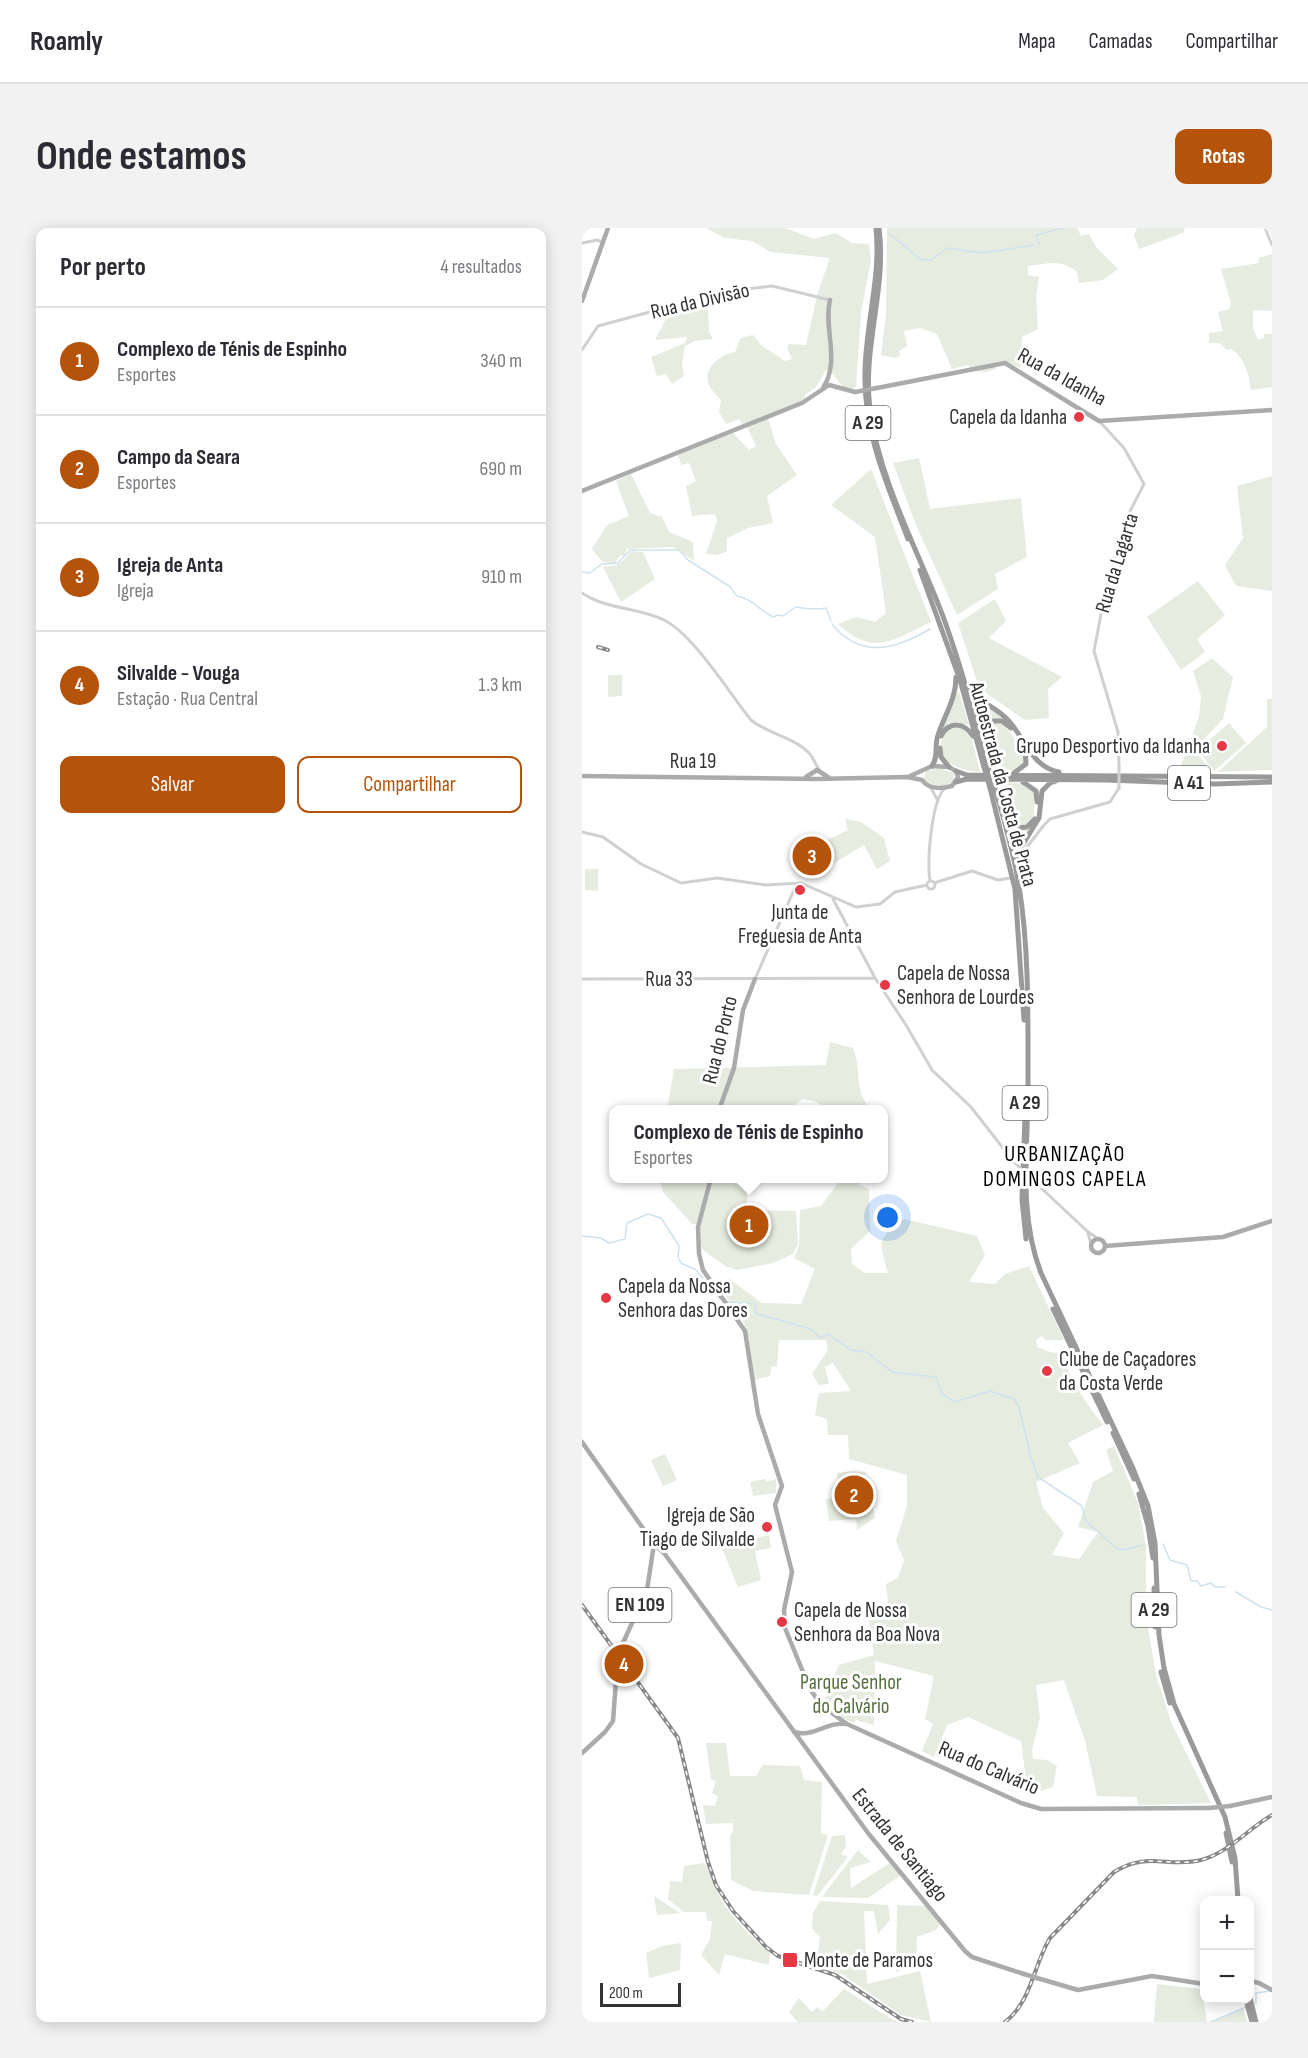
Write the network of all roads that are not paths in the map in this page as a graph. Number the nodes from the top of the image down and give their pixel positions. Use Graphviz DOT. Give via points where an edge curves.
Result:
graph roads {
  1 [pos="608,228"];
  2 [pos="878,228"];
  3 [pos="1265,228"];
  4 [pos="602,242"];
  5 [pos="582,243"];
  6 [pos="1272,245"];
  7 [pos="830,300"];
  8 [pos="582,301"];
  9 [pos="582,350"];
  10 [pos="831,380"];
  11 [pos="822,389"];
  12 [pos="813,396"];
  13 [pos="1272,410"];
  14 [pos="1099,421"];
  15 [pos="582,491"];
  16 [pos="582,592"];
  17 [pos="956,672"];
  18 [pos="964,680"];
  19 [pos="976,739"];
  20 [pos="983,744"];
  21 [pos="932,766"];
  22 [pos="949,767"];
  23 [pos="987,767"];
  24 [pos="923,771"];
  25 [pos="956,771"];
  26 [pos="816,773"];
  27 [pos="1072,774"];
  28 [pos="1008,775"];
  29 [pos="582,776"];
  30 [pos="907,777"];
  31 [pos="1272,777"];
  32 [pos="1013,779"];
  33 [pos="922,780"];
  34 [pos="1064,780"];
  35 [pos="956,782"];
  36 [pos="1272,782"];
  37 [pos="929,787"];
  38 [pos="947,788"];
  39 [pos="992,788"];
  40 [pos="938,802"];
  41 [pos="1002,815"];
  42 [pos="582,832"];
  43 [pos="1016,870"];
  44 [pos="1020,877"];
  45 [pos="1010,878"];
  46 [pos="930,881"];
  47 [pos="797,883"];
  48 [pos="934,883"];
  49 [pos="927,885"];
  50 [pos="839,905"];
  51 [pos="872,973"];
  52 [pos="875,978"];
  53 [pos="582,979"];
  54 [pos="754,979"];
  55 [pos="864,979"];
  56 [pos="721,1105"];
  57 [pos="710,1183"];
  58 [pos="1272,1221"];
  59 [pos="1087,1231"];
  60 [pos="1102,1242"];
  61 [pos="1091,1244"];
  62 [pos="1067,1334"];
  63 [pos="582,1442"];
  64 [pos="655,1551"];
  65 [pos="833,1715"];
  66 [pos="847,1724"];
  67 [pos="830,1725"];
  68 [pos="794,1732"];
  69 [pos="804,1736"];
  70 [pos="798,1738"];
  71 [pos="804,1746"];
  72 [pos="582,1753"];
  73 [pos="1272,1797"];
  74 [pos="1237,1896"];
  75 [pos="1254,1982"];
  76 [pos="1200,1984"];
  77 [pos="1271,1989"];
  78 [pos="1249,2004"];
  79 [pos="1254,2022"];
  1 -- 4 [label="main road"];
  2 -- 17 [label="highway, Autoestrada da Costa de Prata / A 29" via="876,286 865,370 869,426"];
  2 -- 18 [label="highway, Autoestrada da Costa de Prata / A 29" via="880,286 869,371 873,426 882,461"];
  3 -- 6 [label="street"];
  4 -- 5 [label="street"];
  4 -- 8 [label="main road"];
  7 -- 9 [label="street, Rua da Divisão" via="772,286 728,291 598,326"];
  7 -- 10 [label="main road"];
  10 -- 11 [label="main road"];
  10 -- 11 [label="main road"];
  10 -- 12 [label="main road"];
  10 -- 14 [label="main road, Rua da Idanha, bridge" via="855,392 1005,363"];
  11 -- 12 [label="main road"];
  12 -- 15 [label="main road"];
  13 -- 14 [label="main road, Rua da Idanha"];
  14 -- 44 [label="street, Rua da Lagarta, bridge" via="1124,448 1144,484 1126,519 1106,588 1094,651 1118,732 1119,788 1115,798 1105,805 1051,819 1027,847 1031,872"];
  16 -- 26 [label="street" via="604,603 651,614 680,630 751,720 809,752"];
  17 -- 19 [label="highway, Autoestrada da Costa de Prata / A 29"];
  17 -- 21 [label="highway, A 29" via="955,697 937,736 937,756"];
  18 -- 20 [label="highway, Autoestrada da Costa de Prata / A 29"];
  18 -- 27 [label="highway, A 29" via="972,694 1007,718 1040,764"];
  19 -- 22 [label="highway" via="962,725 945,729 940,751"];
  19 -- 23 [label="highway, Autoestrada da Costa de Prata / A 29"];
  20 -- 23 [label="highway, Autoestrada da Costa de Prata / A 29"];
  20 -- 28 [label="highway" via="983,730 991,721 1002,721 1011,728 1027,758 1022,770"];
  21 -- 22 [label="main road"];
  21 -- 24 [label="main road"];
  22 -- 25 [label="main road"];
  23 -- 39 [label="highway, Autoestrada da Costa de Prata / A 29, bridge"];
  24 -- 30 [label="main road, Rua 19"];
  24 -- 33 [label="main road"];
  25 -- 28 [label="highway, A 41" via="967,775"];
  25 -- 35 [label="main road"];
  26 -- 29 [label="main road, Rua 19" via="804,778"];
  26 -- 30 [label="main road, Rua 19" via="828,777"];
  27 -- 28 [label="highway, A 41"];
  27 -- 31 [label="highway, A 41"];
  30 -- 33 [label="main road, Rua 19"];
  32 -- 34 [label="highway, A 41"];
  32 -- 35 [label="highway, A 41"];
  32 -- 41 [label="highway" via="1028,783 1036,791 1036,817 1022,828 1012,826"];
  33 -- 37 [label="main road"];
  34 -- 36 [label="highway, A 41"];
  34 -- 43 [label="highway" via="1050,783 1042,791 1039,818 1020,849"];
  35 -- 38 [label="main road"];
  37 -- 38 [label="main road"];
  37 -- 40 [label="street"];
  38 -- 40 [label="street"];
  39 -- 41 [label="highway, Autoestrada da Costa de Prata / A 29"];
  39 -- 62 [label="highway, Autoestrada da Costa de Prata / A 29" via="1011,870 1019,936 1025,1232 1037,1274"];
  40 -- 46 [label="street" via="927,856"];
  41 -- 43 [label="highway, Autoestrada da Costa de Prata / A 29"];
  42 -- 47 [label="street" via="603,837 641,864 677,882 717,878 765,885"];
  43 -- 62 [label="highway, Autoestrada da Costa de Prata / A 29" via="1028,1035 1026,1216 1035,1258"];
  45 -- 48 [label="street" via="998,880 972,871"];
  46 -- 48 [label="street"];
  46 -- 49 [label="street"];
  47 -- 50 [label="street" via="818,889"];
  47 -- 54 [label="street"];
  48 -- 49 [label="street" via="932,889"];
  49 -- 50 [label="street" via="895,892 880,904"];
  50 -- 51 [label="street"];
  51 -- 52 [label="street"];
  51 -- 55 [label="street"];
  52 -- 55 [label="street, Rua 33"];
  52 -- 59 [label="street, bridge" via="932,1070 971,1107 1013,1161"];
  53 -- 54 [label="street, Rua 33"];
  54 -- 55 [label="street, Rua 33"];
  54 -- 56 [label="main road, Rua do Porto" via="743,1010 734,1068"];
  57 -- 65 [label="main road" via="698,1241 703,1270 745,1331 758,1414 782,1486 776,1500 792,1567 784,1610 785,1628 810,1689"];
  58 -- 60 [label="main road" via="1223,1237"];
  59 -- 60 [label="street"];
  59 -- 61 [label="street"];
  60 -- 61 [label="main road"];
  60 -- 61 [label="main road" via="1102,1252 1096,1253"];
  62 -- 74 [label="highway, Autoestrada da Costa de Prata / A 29" via="1148,1506 1155,1543 1164,1668 1174,1704 1225,1817 1233,1847"];
  63 -- 64 [label="main road, Estrada de Santiago"];
  64 -- 68 [label="main road, Estrada de Santiago" via="666,1556"];
  64 -- 72 [label="main road, EN 109" via="647,1590 618,1654 613,1721"];
  65 -- 66 [label="main road"];
  65 -- 67 [label="main road"];
  66 -- 67 [label="main road, Rua do Calvário"];
  66 -- 73 [label="main road, Rua do Calvário, bridge" via="1032,1807 1209,1808"];
  67 -- 69 [label="main road, Rua do Calvário"];
  68 -- 69 [label="main road"];
  68 -- 70 [label="main road, Estrada de Santiago"];
  69 -- 70 [label="main road, Rua do Calvário"];
  69 -- 71 [label="main road"];
  70 -- 71 [label="main road, Estrada de Santiago"];
  71 -- 76 [label="main road, Estrada de Santiago, bridge" via="871,1836 972,1957 1078,1990 1152,1976"];
  75 -- 77 [label="main road"];
  78 -- 79 [label="highway"];
}
